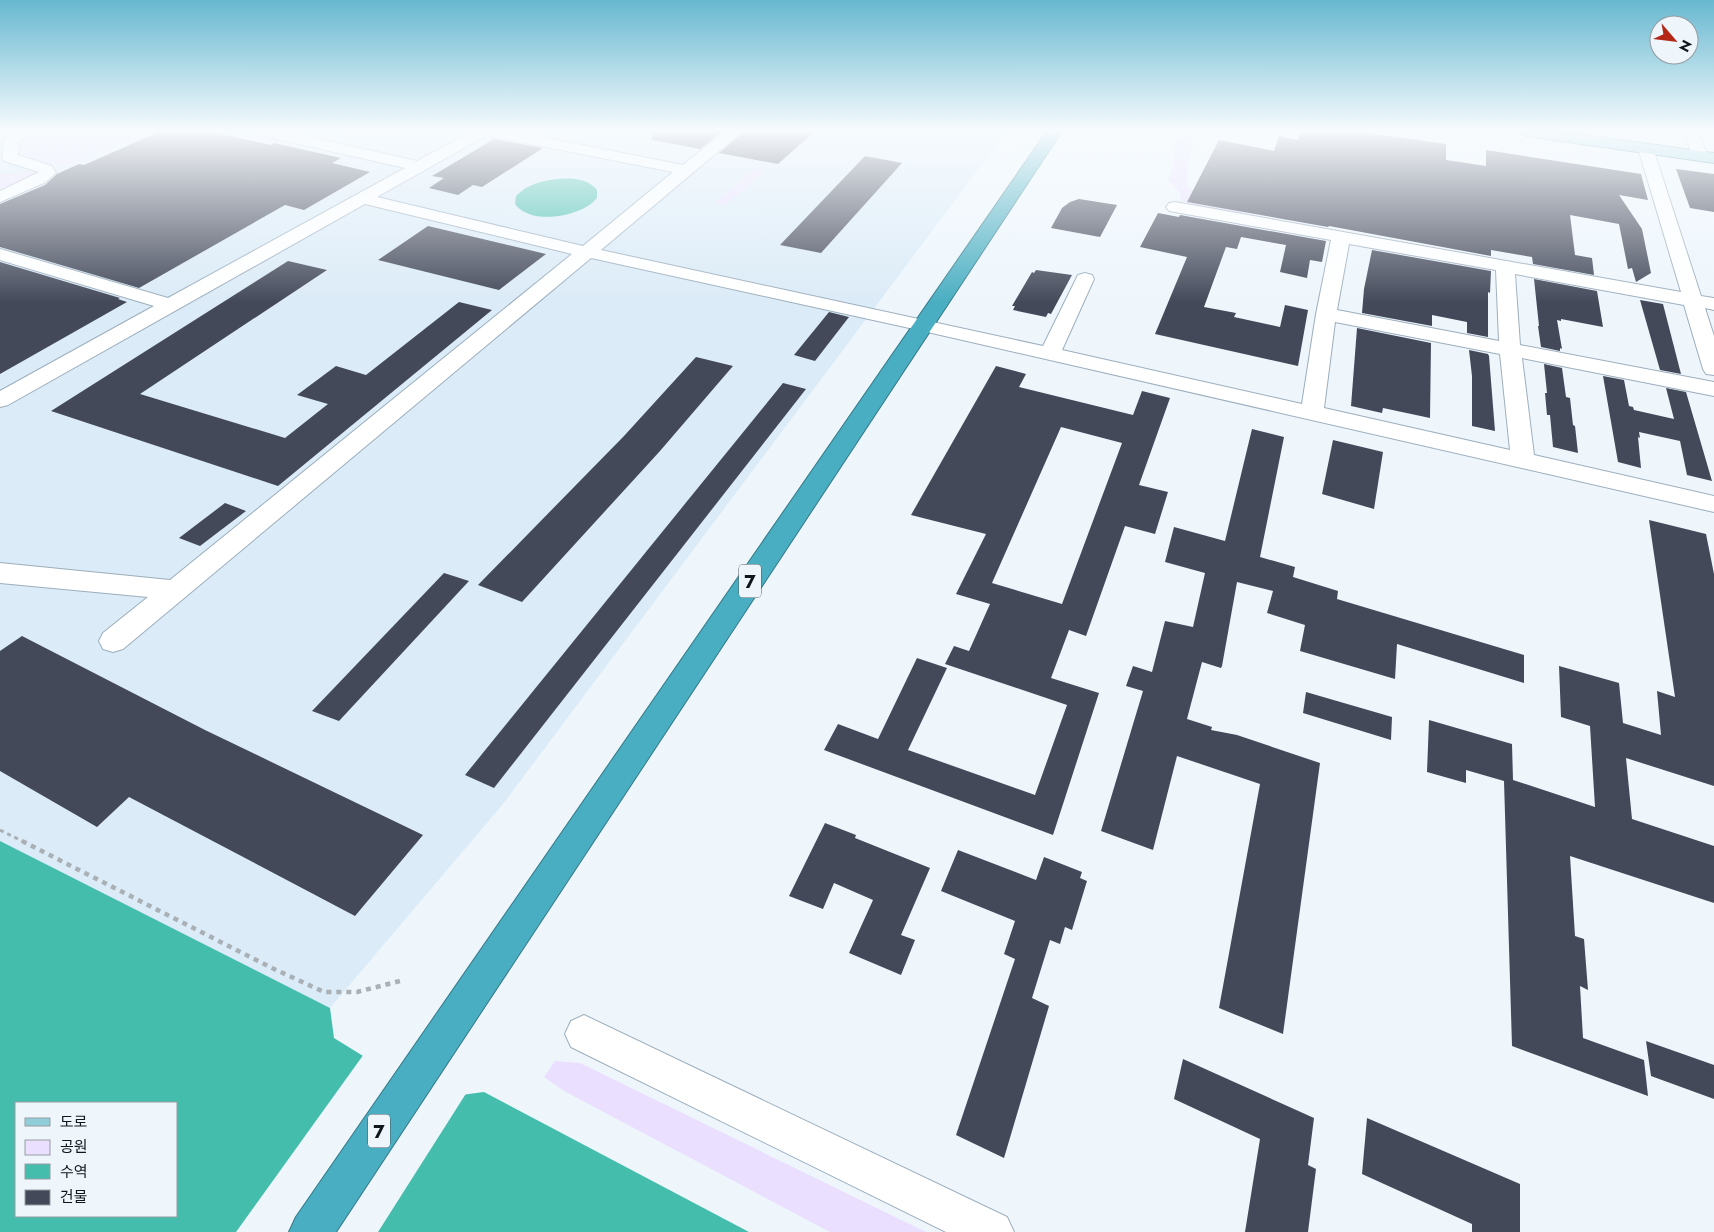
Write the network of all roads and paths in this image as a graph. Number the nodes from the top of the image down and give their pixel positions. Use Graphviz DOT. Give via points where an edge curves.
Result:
graph roads {
  1 [pos="19,188"];
  2 [pos="379,188"];
  3 [pos="663,188"];
  4 [pos="1015,188"];
  5 [pos="1659,188"];
  6 [pos="0,197"];
  7 [pos="362,198"];
  8 [pos="1175,207"];
  9 [pos="1341,237"];
  10 [pos="586,252"];
  11 [pos="0,254"];
  12 [pos="1505,267"];
  13 [pos="1085,279"];
  14 [pos="1694,301"];
  15 [pos="1714,304"];
  16 [pos="170,305"];
  17 [pos="1326,314"];
  18 [pos="923,325"];
  19 [pos="1510,349"];
  20 [pos="1050,354"];
  21 [pos="1714,369"];
  22 [pos="1714,389"];
  23 [pos="0,400"];
  24 [pos="1312,413"];
  25 [pos="1523,461"];
  26 [pos="1714,504"];
  27 [pos="0,573"];
  28 [pos="175,590"];
  29 [pos="113,641"];
  30 [pos="0,830"];
  31 [pos="400,981"];
  32 [pos="584,1034"];
  33 [pos="311,1232"];
  34 [pos="992,1232"];
  1 -- 6 [label="street"];
  2 -- 7 [label="street"];
  3 -- 10 [label="street"];
  4 -- 18 [label="highway, 7"];
  5 -- 14 [label="street"];
  7 -- 10 [label="street"];
  7 -- 16 [label="street"];
  8 -- 9 [label="street"];
  9 -- 12 [label="street"];
  9 -- 17 [label="street"];
  10 -- 18 [label="street"];
  10 -- 28 [label="street"];
  11 -- 16 [label="street"];
  12 -- 14 [label="street"];
  12 -- 19 [label="street"];
  13 -- 20 [label="street"];
  14 -- 15 [label="street"];
  14 -- 21 [label="street"];
  16 -- 23 [label="street"];
  17 -- 19 [label="street"];
  17 -- 24 [label="street"];
  18 -- 20 [label="street"];
  18 -- 33 [label="highway, 7"];
  19 -- 22 [label="street"];
  19 -- 25 [label="street"];
  20 -- 24 [label="street"];
  24 -- 25 [label="street"];
  25 -- 26 [label="street"];
  27 -- 28 [label="street"];
  28 -- 29 [label="street"];
  30 -- 31 [label="path" via="324,992 357,992"];
  32 -- 34 [label="street"];
}
